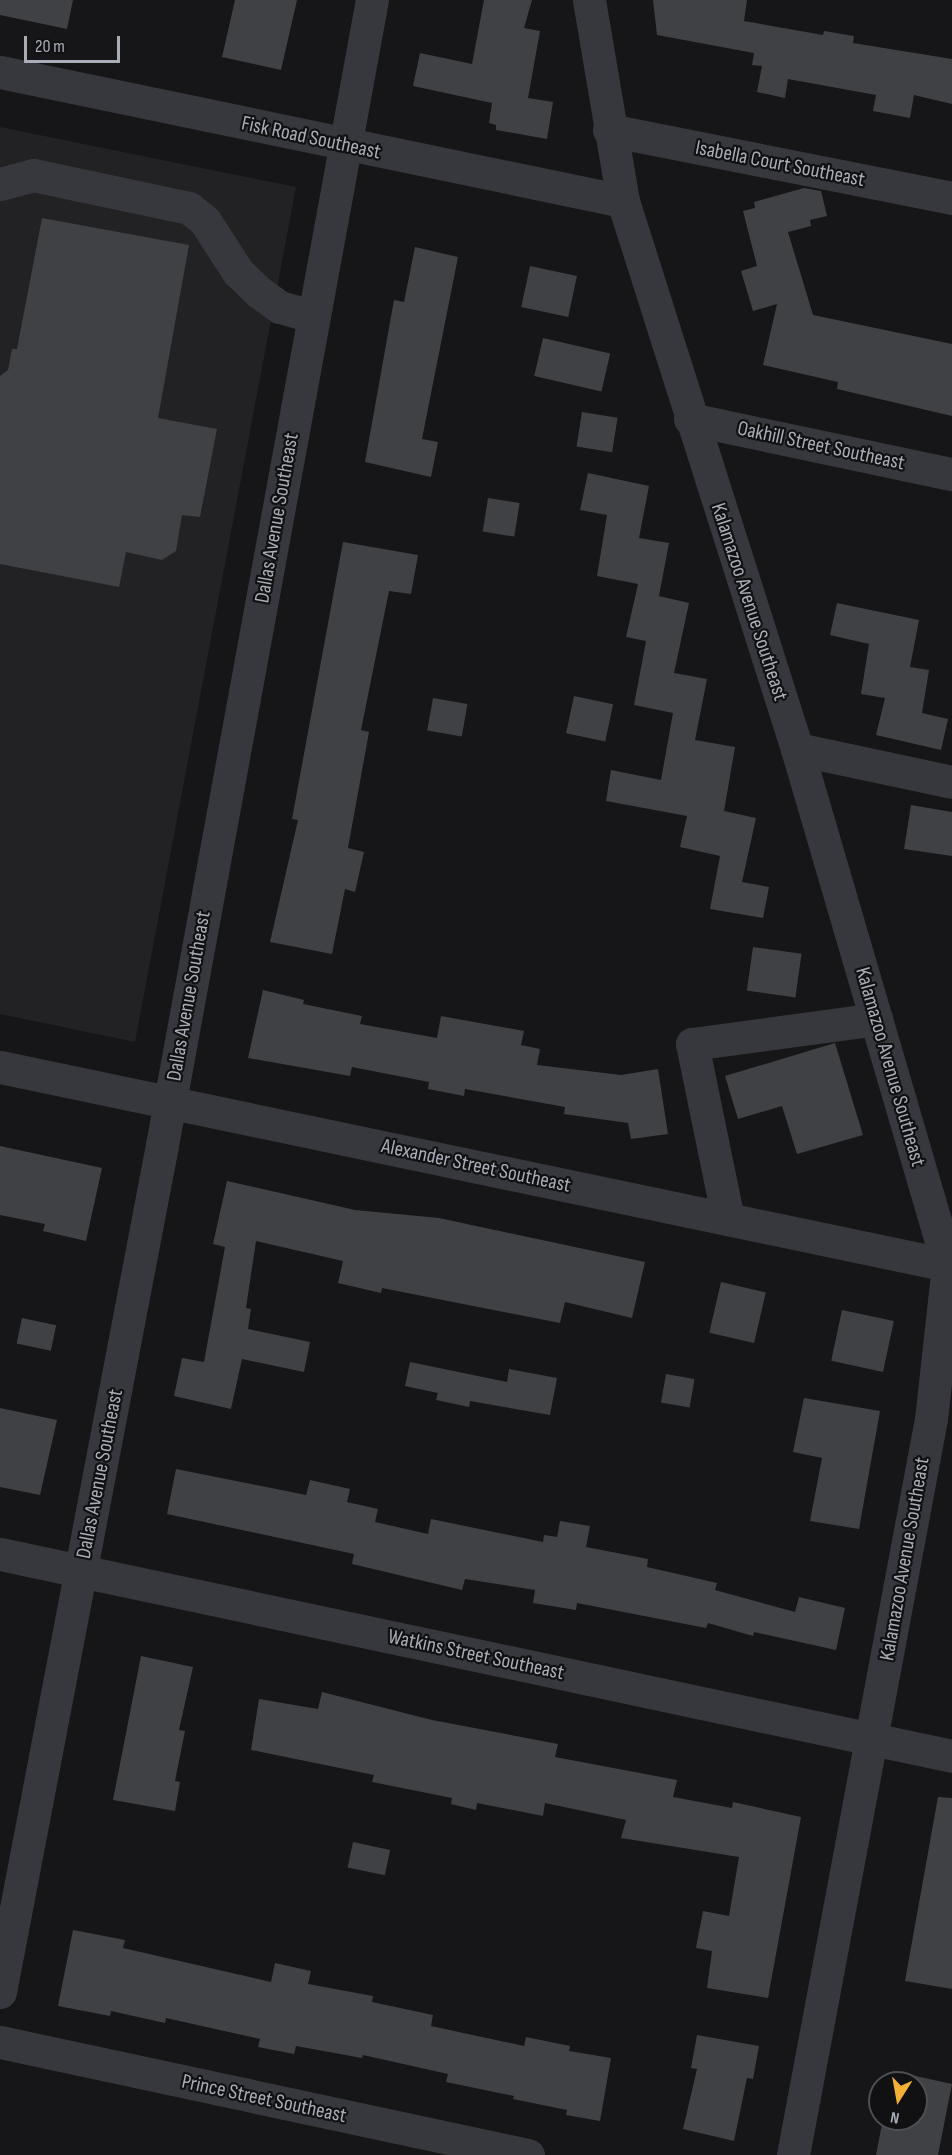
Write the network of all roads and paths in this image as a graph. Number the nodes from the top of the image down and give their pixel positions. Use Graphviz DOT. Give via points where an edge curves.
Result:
graph roads {
  1 [pos="372,0"];
  2 [pos="589,0"];
  3 [pos="0,72"];
  4 [pos="609,130"];
  5 [pos="345,145"];
  6 [pos="0,184"];
  7 [pos="952,198"];
  8 [pos="623,201"];
  9 [pos="314,317"];
  10 [pos="690,419"];
  11 [pos="952,474"];
  12 [pos="796,749"];
  13 [pos="952,782"];
  14 [pos="876,1019"];
  15 [pos="0,1067"];
  16 [pos="170,1103"];
  17 [pos="728,1219"];
  18 [pos="950,1265"];
  19 [pos="0,1554"];
  20 [pos="81,1571"];
  21 [pos="872,1740"];
  22 [pos="952,1756"];
  23 [pos="0,1992"];
  24 [pos="0,2042"];
  25 [pos="528,2155"];
  26 [pos="793,2155"];
  1 -- 5 [label="street, Dallas Avenue Southeast"];
  2 -- 4 [label="street, Kalamazoo Avenue Southeast"];
  3 -- 5 [label="street, Fisk Road Southeast"];
  4 -- 7 [label="street, Isabella Court Southeast"];
  4 -- 8 [label="street, Kalamazoo Avenue Southeast"];
  5 -- 8 [label="street, Fisk Road Southeast"];
  5 -- 9 [label="street, Dallas Avenue Southeast"];
  6 -- 9 [label="street" via="33,175 189,208 205,221 238,272 259,292 280,307"];
  8 -- 10 [label="street, Kalamazoo Avenue Southeast"];
  9 -- 16 [label="street, Dallas Avenue Southeast"];
  10 -- 11 [label="street, Oakhill Street Southeast"];
  10 -- 12 [label="street, Kalamazoo Avenue Southeast"];
  12 -- 13 [label="street"];
  12 -- 14 [label="street, Kalamazoo Avenue Southeast"];
  14 -- 17 [label="street" via="692,1044"];
  14 -- 18 [label="street, Kalamazoo Avenue Southeast"];
  15 -- 16 [label="street, Alexander Street Southeast"];
  16 -- 17 [label="street, Alexander Street Southeast"];
  16 -- 20 [label="street, Dallas Avenue Southeast"];
  17 -- 18 [label="street, Alexander Street Southeast"];
  18 -- 21 [label="street, Kalamazoo Avenue Southeast" via="931,1419"];
  19 -- 20 [label="street, Watkins Street Southeast"];
  20 -- 21 [label="street, Watkins Street Southeast"];
  20 -- 23 [label="street, Dallas Avenue Southeast"];
  21 -- 22 [label="street, Watkins Street Southeast"];
  21 -- 26 [label="street, Kalamazoo Avenue Southeast"];
  24 -- 25 [label="street, Prince Street Southeast"];
}
